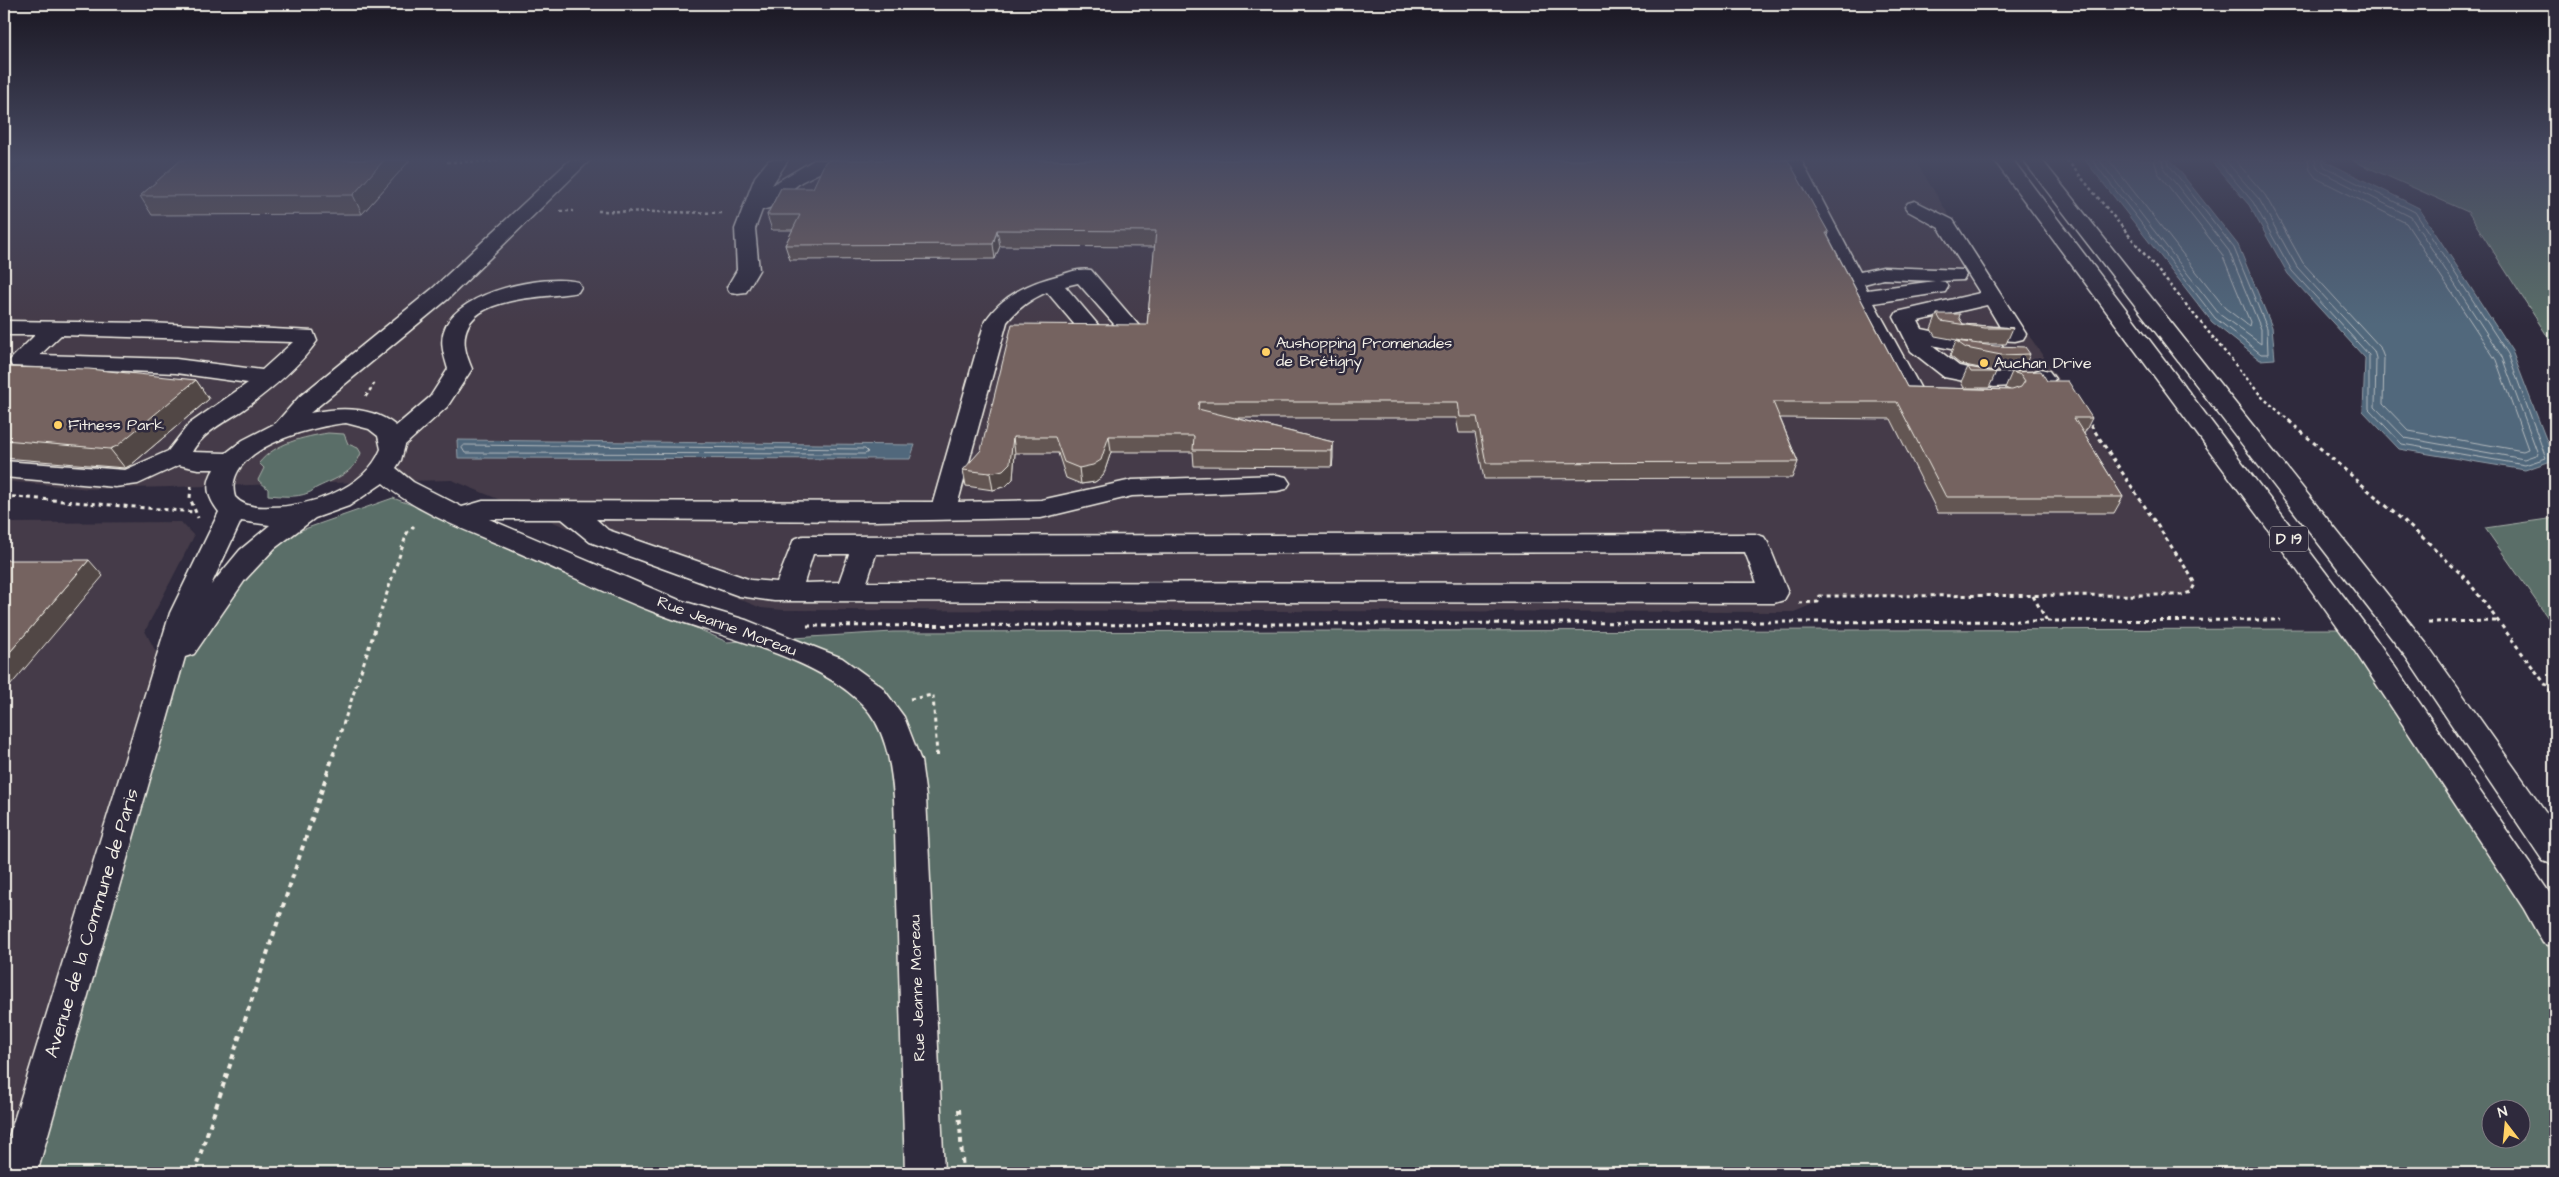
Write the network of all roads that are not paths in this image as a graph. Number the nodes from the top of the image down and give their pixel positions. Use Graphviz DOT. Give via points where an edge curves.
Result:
graph roads {
  1 [pos="523,215"];
  2 [pos="1819,215"];
  3 [pos="1929,215"];
  4 [pos="2044,215"];
  5 [pos="2075,215"];
  6 [pos="751,216"];
  7 [pos="1928,228"];
  8 [pos="1956,282"];
  9 [pos="1051,283"];
  10 [pos="570,287"];
  11 [pos="738,287"];
  12 [pos="1859,295"];
  13 [pos="1993,297"];
  14 [pos="1088,326"];
  15 [pos="1129,327"];
  16 [pos="4,328"];
  17 [pos="55,329"];
  18 [pos="1922,345"];
  19 [pos="366,356"];
  20 [pos="2029,357"];
  21 [pos="1982,361"];
  22 [pos="266,378"];
  23 [pos="364,418"];
  24 [pos="284,428"];
  25 [pos="394,442"];
  26 [pos="177,456"];
  27 [pos="233,461"];
  28 [pos="4,469"];
  29 [pos="382,470"];
  30 [pos="1277,483"];
  31 [pos="321,507"];
  32 [pos="233,510"];
  33 [pos="568,510"];
  34 [pos="943,511"];
  35 [pos="459,516"];
  36 [pos="865,545"];
  37 [pos="787,592"];
  38 [pos="850,592"];
  39 [pos="167,673"];
  40 [pos="2555,851"];
  41 [pos="2555,932"];
  42 [pos="17,1173"];
  43 [pos="924,1173"];
  1 -- 19 [label="street" via="440,294"];
  2 -- 12 [label="street"];
  3 -- 13 [label="street" via="1946,224"];
  4 -- 41 [label="street, D 19" via="2366,646"];
  5 -- 40 [label="street, D 19" via="2416,650"];
  6 -- 11 [label="street" via="745,230 748,270"];
  7 -- 8 [label="street" via="1939,233 1957,260"];
  8 -- 12 [label="street" via="1883,273"];
  8 -- 12 [label="street" via="1958,292 1923,301"];
  9 -- 14 [label="street"];
  9 -- 15 [label="street" via="1083,275"];
  9 -- 34 [label="street" via="1019,296 1006,306 996,321"];
  10 -- 25 [label="street" via="520,290 491,298 471,311 458,324 452,338 453,356 460,369 445,397"];
  12 -- 21 [label="street" via="1913,396 1963,396"];
  13 -- 18 [label="street" via="1905,317"];
  13 -- 20 [label="street"];
  16 -- 17 [label="street"];
  17 -- 22 [label="street" via="20,361 176,366"];
  17 -- 22 [label="street" via="305,336 306,341 300,348"];
  18 -- 21 [label="street"];
  18 -- 21 [label="street"];
  19 -- 23 [label="street" via="349,387"];
  19 -- 24 [label="street" via="307,402"];
  20 -- 21 [label="street"];
  20 -- 21 [label="street"];
  20 -- 21 [label="street" via="2047,385 2039,388"];
  22 -- 26 [label="street" via="243,398 194,430"];
  23 -- 24 [label="street" via="326,417"];
  23 -- 25 [label="street" via="379,422 389,431"];
  24 -- 27 [label="street" via="260,440"];
  25 -- 29 [label="street"];
  26 -- 27 [label="street" via="198,461"];
  26 -- 28 [label="street" via="129,478"];
  27 -- 32 [label="street" via="225,470 219,486 222,499"];
  29 -- 31 [label="street" via="352,492"];
  29 -- 35 [label="street, Rue Jeanne Moreau" via="404,488"];
  30 -- 34 [label="street" via="1132,488 1041,509"];
  31 -- 32 [label="street" via="272,516"];
  31 -- 39 [label="street, Avenue de la Commune de Paris" via="280,528 254,551 209,608"];
  32 -- 39 [label="street, Avenue de la Commune de Paris" via="184,613"];
  33 -- 34 [label="street"];
  33 -- 35 [label="street" via="482,510"];
  33 -- 37 [label="street" via="599,536 749,589"];
  35 -- 43 [label="street, Rue Jeanne Moreau" via="670,607 736,627 832,666 877,702 900,741 908,779"];
  36 -- 37 [label="street" via="803,545"];
  36 -- 38 [label="street"];
  36 -- 38 [label="street" via="1755,543 1774,593"];
  37 -- 38 [label="street"];
  39 -- 42 [label="street, Avenue de la Commune de Paris"];
}
